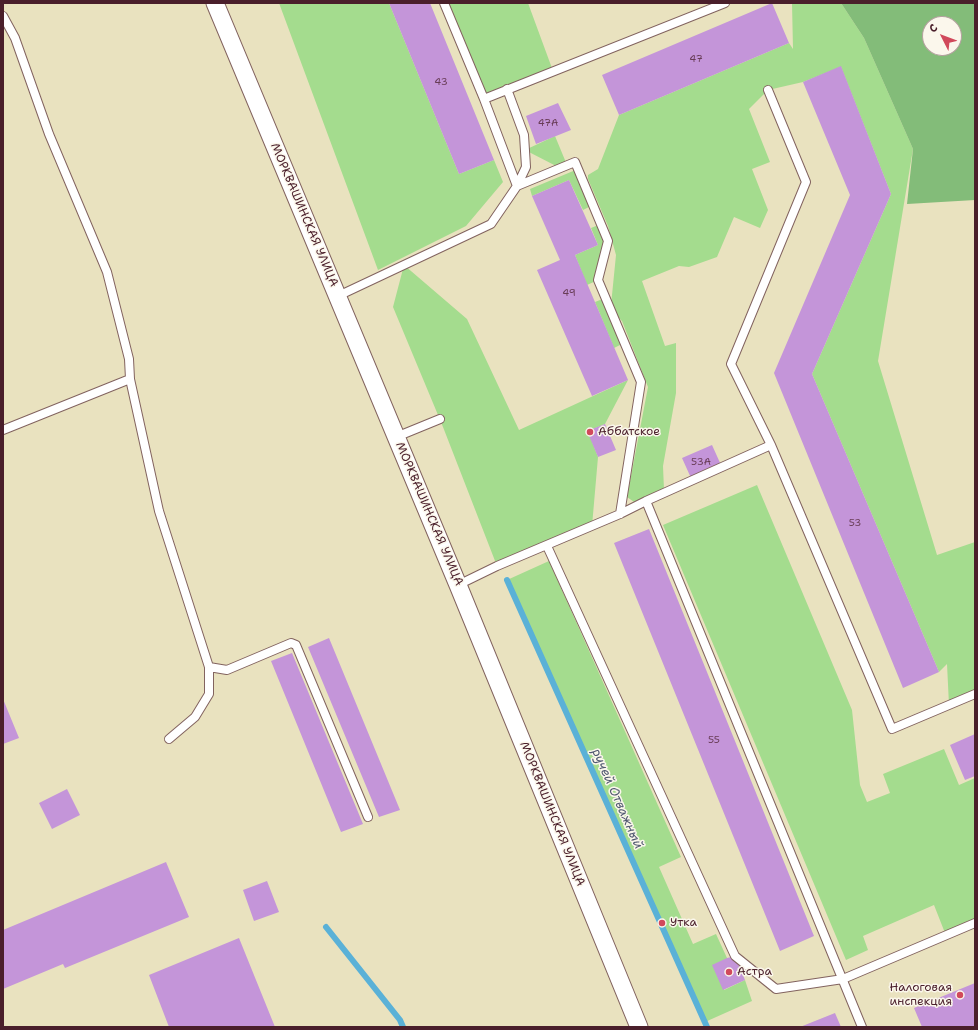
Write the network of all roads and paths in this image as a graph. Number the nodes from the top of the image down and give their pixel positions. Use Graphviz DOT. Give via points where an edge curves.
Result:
graph roads {
  1 [pos="215,3"];
  2 [pos="444,3"];
  3 [pos="725,3"];
  4 [pos="3,16"];
  5 [pos="507,89"];
  6 [pos="768,90"];
  7 [pos="484,99"];
  8 [pos="517,186"];
  9 [pos="338,296"];
  10 [pos="130,379"];
  11 [pos="440,419"];
  12 [pos="3,430"];
  13 [pos="396,437"];
  14 [pos="771,445"];
  15 [pos="646,501"];
  16 [pos="620,514"];
  17 [pos="547,546"];
  18 [pos="458,584"];
  19 [pos="209,667"];
  20 [pos="975,694"];
  21 [pos="169,739"];
  22 [pos="368,817"];
  23 [pos="975,923"];
  24 [pos="843,979"];
  25 [pos="639,1027"];
  26 [pos="862,1027"];
  1 -- 9 [label="street, МОРКВАШИНСКАЯ УЛИЦА"];
  2 -- 7 [label="lane"];
  3 -- 5 [label="lane"];
  4 -- 10 [label="lane" via="15,38 49,134 107,272 129,359"];
  5 -- 7 [label="lane"];
  5 -- 8 [label="lane" via="524,135 526,166"];
  6 -- 14 [label="lane" via="806,182 731,364"];
  7 -- 8 [label="lane"];
  8 -- 9 [label="lane" via="491,224"];
  8 -- 16 [label="lane" via="575,162 608,241 598,280 641,382"];
  9 -- 13 [label="street, МОРКВАШИНСКАЯ УЛИЦА"];
  10 -- 12 [label="lane"];
  10 -- 19 [label="lane" via="159,511"];
  11 -- 13 [label="lane"];
  13 -- 18 [label="street, МОРКВАШИНСКАЯ УЛИЦА"];
  14 -- 15 [label="lane"];
  14 -- 20 [label="lane" via="892,729"];
  15 -- 16 [label="lane"];
  15 -- 24 [label="lane"];
  16 -- 17 [label="lane"];
  17 -- 18 [label="lane"];
  17 -- 24 [label="lane" via="735,956 776,990"];
  18 -- 25 [label="street, МОРКВАШИНСКАЯ УЛИЦА"];
  19 -- 21 [label="lane" via="209,694 195,717"];
  19 -- 22 [label="lane" via="227,670 291,643 296,645"];
  23 -- 24 [label="lane"];
  24 -- 26 [label="lane"];
}
